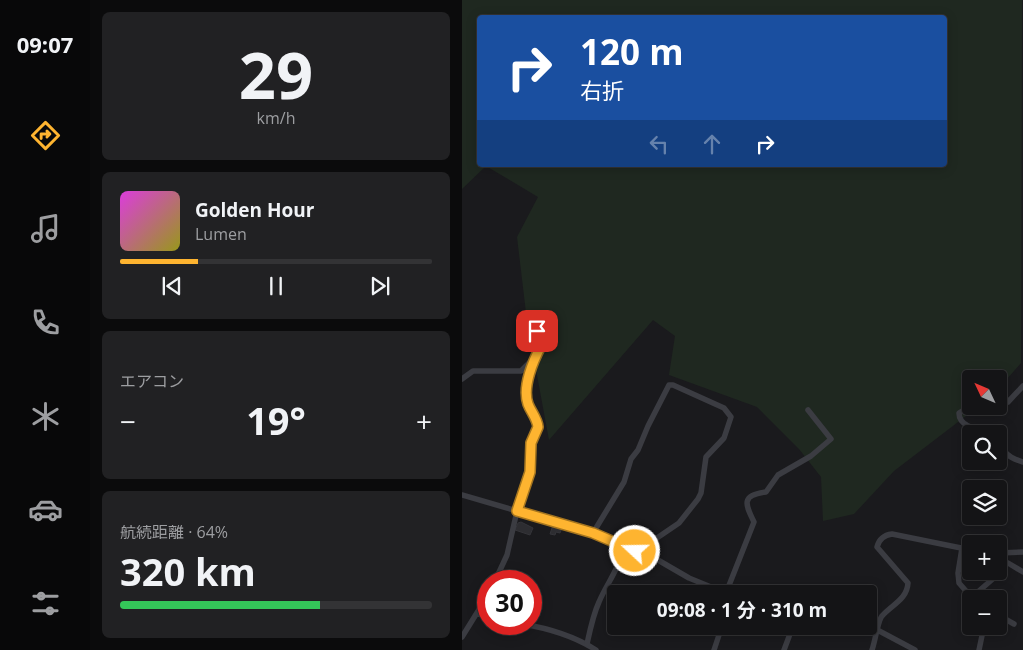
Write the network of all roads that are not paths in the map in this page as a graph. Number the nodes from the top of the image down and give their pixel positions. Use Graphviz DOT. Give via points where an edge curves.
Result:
graph roads {
  1 [pos="537,331"];
  2 [pos="535,357"];
  3 [pos="462,379"];
  4 [pos="1022,386"];
  5 [pos="1007,402"];
  6 [pos="808,410"];
  7 [pos="962,412"];
  8 [pos="965,425"];
  9 [pos="1007,455"];
  10 [pos="1022,462"];
  11 [pos="462,495"];
  12 [pos="517,511"];
  13 [pos="593,533"];
  14 [pos="623,547"];
  15 [pos="962,548"];
  16 [pos="1022,552"];
  17 [pos="1007,553"];
  18 [pos="646,554"];
  19 [pos="1007,563"];
  20 [pos="500,570"];
  21 [pos="1022,572"];
  22 [pos="991,580"];
  23 [pos="707,585"];
  24 [pos="730,585"];
  25 [pos="965,590"];
  26 [pos="980,590"];
  27 [pos="477,615"];
  28 [pos="1007,620"];
  29 [pos="1014,624"];
  30 [pos="542,628"];
  31 [pos="879,630"];
  32 [pos="719,635"];
  33 [pos="790,635"];
  34 [pos="982,635"];
  35 [pos="462,637"];
  36 [pos="587,644"];
  37 [pos="596,650"];
  38 [pos="714,650"];
  39 [pos="784,650"];
  40 [pos="872,650"];
  41 [pos="915,650"];
  42 [pos="979,650"];
  1 -- 2 [label="street" via="541,346"];
  2 -- 3 [label="street" via="521,371 473,371"];
  2 -- 12 [label="street" via="526,393 538,427 531,443 530,472"];
  4 -- 5 [label="street"];
  6 -- 24 [label="street" via="830,439 811,456 778,475 766,492 754,493 748,498 746,505 754,522"];
  7 -- 8 [label="street" via="959,418"];
  9 -- 10 [label="street"];
  11 -- 12 [label="street"];
  12 -- 13 [label="street"];
  12 -- 20 [label="street" via="508,555"];
  13 -- 14 [label="street"];
  13 -- 18 [label="street" via="624,482 631,459 669,385 673,385 724,408 731,417 724,438 706,457 698,499 679,523 654,540"];
  14 -- 18 [label="street"];
  14 -- 36 [label="street" via="617,570 599,601"];
  15 -- 25 [label="street" via="958,573 959,583"];
  15 -- 31 [label="street" via="892,534 880,539 879,551 908,583 908,589 897,605 882,616"];
  16 -- 17 [label="street"];
  18 -- 23 [label="street"];
  19 -- 21 [label="street"];
  22 -- 26 [label="street"];
  27 -- 35 [label="street"];
  28 -- 29 [label="street"];
  30 -- 36 [label="street"];
  31 -- 40 [label="street"];
  31 -- 41 [label="street"];
  32 -- 38 [label="street"];
  33 -- 39 [label="street"];
  34 -- 42 [label="street"];
  36 -- 37 [label="street"];
}
